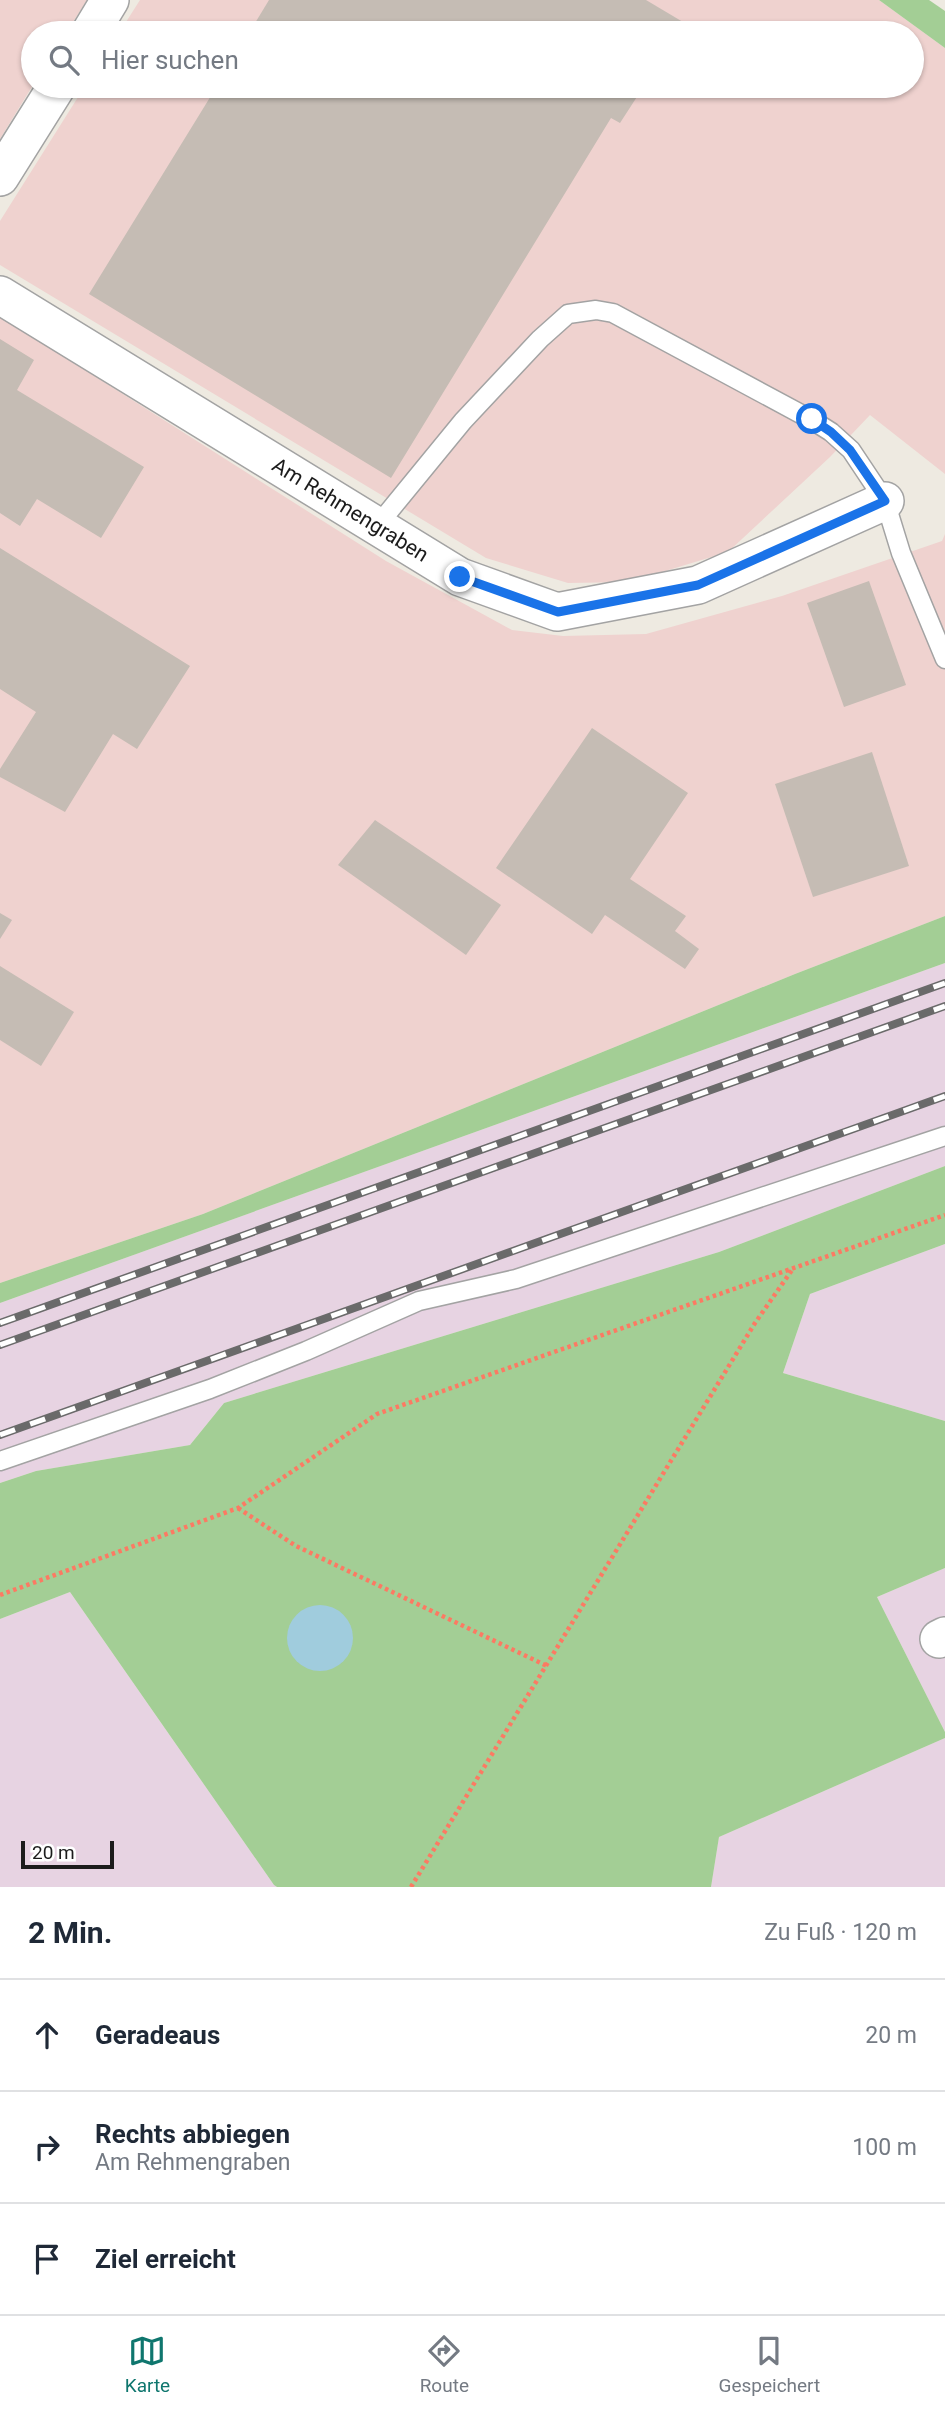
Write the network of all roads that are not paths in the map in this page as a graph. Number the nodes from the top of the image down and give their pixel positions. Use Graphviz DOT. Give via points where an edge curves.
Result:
graph roads {
  1 [pos="110,0"];
  2 [pos="97,21"];
  3 [pos="49,98"];
  4 [pos="0,177"];
  5 [pos="0,295"];
  6 [pos="885,501"];
  7 [pos="377,526"];
  8 [pos="945,659"];
  9 [pos="945,1136"];
  10 [pos="0,1461"];
  1 -- 2 [label="street"];
  3 -- 4 [label="street"];
  5 -- 7 [label="street, Am Rehmengraben"];
  6 -- 7 [label="street, Am Rehmengraben" via="698,585 558,612 460,577"];
  6 -- 7 [label="lane" via="850,450 812,419 613,313 596,310 568,314 540,339 463,421"];
  6 -- 8 [label="lane" via="901,553"];
  9 -- 10 [label="lane" via="516,1279 419,1301 210,1389"];
}
